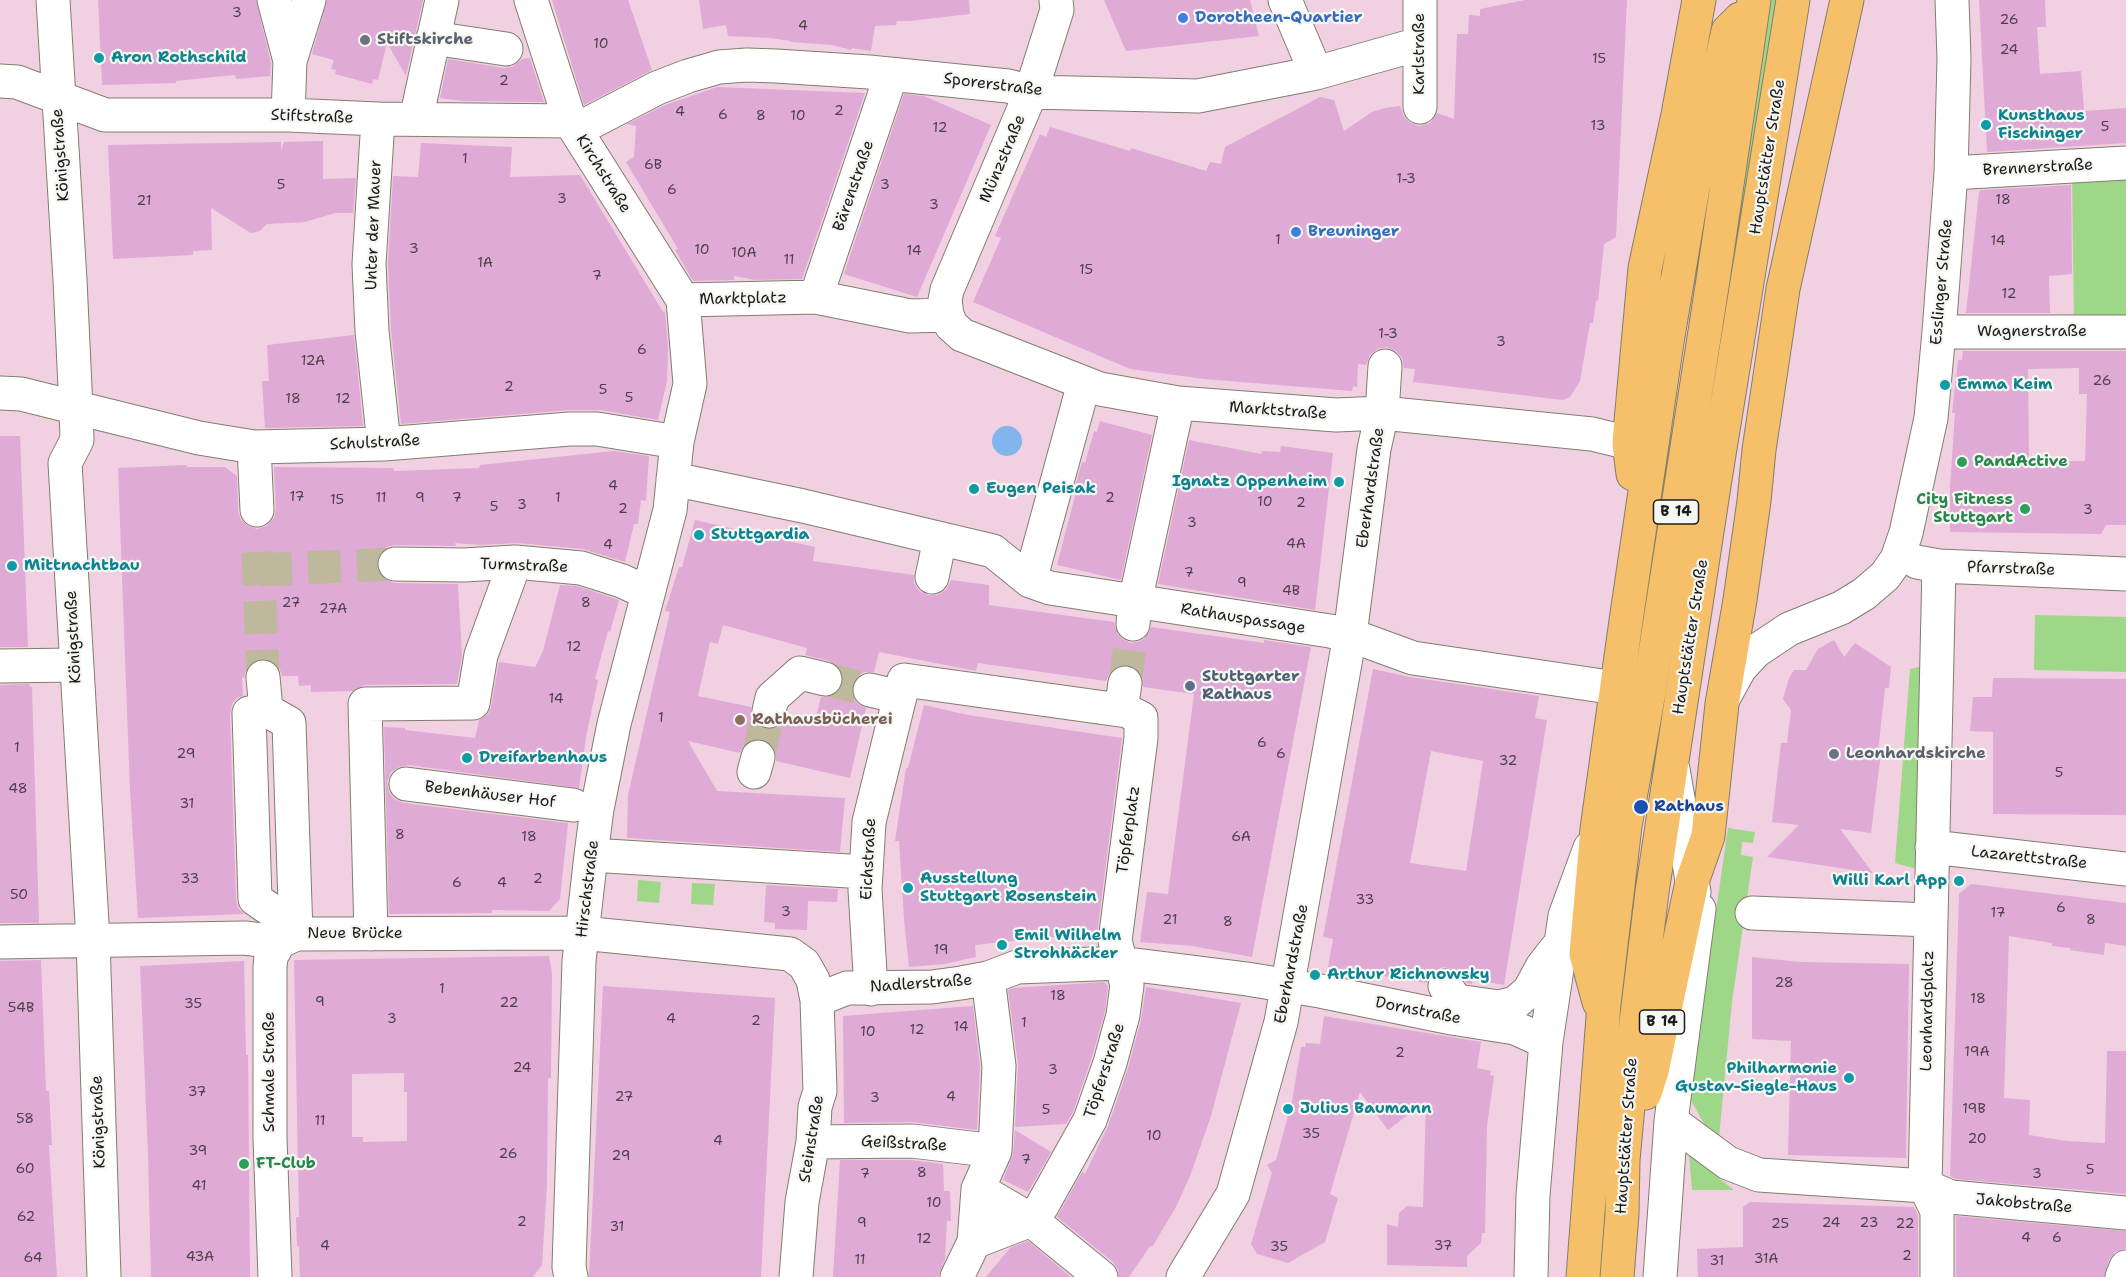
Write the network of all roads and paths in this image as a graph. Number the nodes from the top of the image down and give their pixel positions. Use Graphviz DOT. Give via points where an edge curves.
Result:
graph roads {
  1 [pos="53,0"];
  2 [pos="274,0"];
  3 [pos="309,0"];
  4 [pos="531,0"];
  5 [pos="1056,0"];
  6 [pos="1285,0"];
  7 [pos="1420,0"];
  8 [pos="1700,0"];
  9 [pos="1793,0"];
  10 [pos="1847,0"];
  11 [pos="1952,0"];
  12 [pos="1753,4"];
  13 [pos="445,12"];
  14 [pos="1419,44"];
  15 [pos="522,46"];
  16 [pos="290,61"];
  17 [pos="1316,72"];
  18 [pos="886,74"];
  19 [pos="0,81"];
  20 [pos="1030,92"];
  21 [pos="57,98"];
  22 [pos="1420,107"];
  23 [pos="288,115"];
  24 [pos="378,119"];
  25 [pos="416,119"];
  26 [pos="573,126"];
  27 [pos="1767,161"];
  28 [pos="2126,163"];
  29 [pos="1951,173"];
  30 [pos="1782,289"];
  31 [pos="816,297"];
  32 [pos="683,300"];
  33 [pos="947,315"];
  34 [pos="1939,332"];
  35 [pos="2126,332"];
  36 [pos="1385,366"];
  37 [pos="1084,383"];
  38 [pos="0,393"];
  39 [pos="1178,403"];
  40 [pos="76,409"];
  41 [pos="1382,412"];
  42 [pos="677,442"];
  43 [pos="1629,443"];
  44 [pos="384,444"];
  45 [pos="254,447"];
  46 [pos="672,495"];
  47 [pos="257,510"];
  48 [pos="1640,523"];
  49 [pos="940,539"];
  50 [pos="1897,559"];
  51 [pos="515,562"];
  52 [pos="395,564"];
  53 [pos="1938,566"];
  54 [pos="2126,574"];
  55 [pos="932,577"];
  56 [pos="1040,584"];
  57 [pos="648,593"];
  58 [pos="1134,613"];
  59 [pos="1350,635"];
  60 [pos="75,665"];
  61 [pos="0,666"];
  62 [pos="263,677"];
  63 [pos="825,679"];
  64 [pos="1616,688"];
  65 [pos="1123,697"];
  66 [pos="1724,697"];
  67 [pos="769,711"];
  68 [pos="1672,761"];
  69 [pos="406,784"];
  70 [pos="573,805"];
  71 [pos="1597,829"];
  72 [pos="1707,836"];
  73 [pos="1932,847"];
  74 [pos="591,855"];
  75 [pos="2126,869"];
  76 [pos="865,872"];
  77 [pos="1692,882"];
  78 [pos="1752,913"];
  79 [pos="1930,920"];
  80 [pos="286,921"];
  81 [pos="1698,924"];
  82 [pos="582,933"];
  83 [pos="371,934"];
  84 [pos="93,940"];
  85 [pos="0,942"];
  86 [pos="1560,943"];
  87 [pos="1016,963"];
  88 [pos="1120,963"];
  89 [pos="853,983"];
  90 [pos="1288,985"];
  91 [pos="817,1000"];
  92 [pos="1603,1016"];
  93 [pos="1452,1018"];
  94 [pos="1546,1042"];
  95 [pos="1671,1120"];
  96 [pos="813,1142"];
  97 [pos="995,1151"];
  98 [pos="1623,1160"];
  99 [pos="1925,1186"];
  100 [pos="978,1189"];
  101 [pos="1037,1213"];
  102 [pos="2126,1214"];
  103 [pos="974,1242"];
  104 [pos="2126,1267"];
  105 [pos="104,1277"];
  106 [pos="275,1277"];
  107 [pos="571,1277"];
  108 [pos="796,1277"];
  109 [pos="957,1277"];
  110 [pos="1101,1277"];
  111 [pos="1183,1277"];
  112 [pos="1531,1277"];
  113 [pos="1583,1277"];
  114 [pos="1617,1277"];
  115 [pos="1660,1277"];
  116 [pos="1937,1277"];
  117 [pos="2122,1277"];
  1 -- 21 [label="street, Königstraße"];
  2 -- 16 [label="street"];
  3 -- 16 [label="street"];
  4 -- 15 [label="street, Kirchstraße"];
  5 -- 20 [label="street, Münzstraße" via="1058,10"];
  6 -- 17 [label="street"];
  7 -- 14 [label="street, Karlstraße"];
  8 -- 43 [label="main road, B 14" via="1645,268"];
  9 -- 27 [label="main road, Hauptstätter Straße / B 14"];
  10 -- 30 [label="main road, B 14"];
  11 -- 29 [label="street, Esslinger Straße"];
  12 -- 48 [label="main road, B 14" via="1728,31 1693,187"];
  12 -- 92 [label="main road, Hauptstätter Straße / B 14" via="1712,291 1625,826"];
  13 -- 15 [label="street"];
  13 -- 25 [label="street"];
  14 -- 17 [label="street, Sporerstraße"];
  14 -- 22 [label="street, Karlstraße"];
  15 -- 26 [label="street, Kirchstraße"];
  16 -- 23 [label="street"];
  17 -- 20 [label="street, Sporerstraße" via="1198,96"];
  18 -- 20 [label="street, Sporerstraße" via="1008,86"];
  18 -- 26 [label="street, Sporerstraße" via="776,66 719,68 657,88"];
  18 -- 31 [label="street, Bärenstraße" via="886,90"];
  19 -- 21 [label="street, Stiftstraße" via="17,82"];
  20 -- 33 [label="street, Münzstraße" via="947,290"];
  21 -- 23 [label="street, Stiftstraße" via="105,115"];
  21 -- 40 [label="street, Königstraße"];
  23 -- 24 [label="street, Stiftstraße"];
  24 -- 25 [label="street, Stiftstraße"];
  24 -- 44 [label="street, Unter der Mauer" via="369,264"];
  25 -- 26 [label="street, Stiftstraße"];
  26 -- 32 [label="street, Kirchstraße"];
  27 -- 30 [label="main road, B 14"];
  27 -- 68 [label="main road, Hauptstätter Straße / B 14"];
  28 -- 29 [label="street, Brennerstraße"];
  29 -- 34 [label="street, Esslinger Straße"];
  30 -- 66 [label="main road, B 14"];
  31 -- 32 [label="street, Marktplatz"];
  31 -- 33 [label="street, Marktplatz" via="910,316"];
  32 -- 42 [label="street, Marktplatz" via="678,367 690,384"];
  33 -- 37 [label="street, Marktstraße" via="956,331 969,339"];
  34 -- 35 [label="street, Wagnerstraße"];
  34 -- 50 [label="street, Esslinger Straße" via="1931,417 1914,501"];
  36 -- 41 [label="street"];
  37 -- 39 [label="street, Marktstraße"];
  37 -- 56 [label="street"];
  38 -- 40 [label="street, Schulstraße" via="21,394"];
  39 -- 41 [label="street, Marktstraße" via="1336,415"];
  39 -- 58 [label="street"];
  40 -- 45 [label="street, Schulstraße"];
  40 -- 60 [label="street, Königstraße" via="77,440 65,463"];
  41 -- 43 [label="street, Marktstraße" via="1592,434"];
  41 -- 59 [label="street, Eberhardstraße"];
  42 -- 44 [label="street, Schulstraße" via="597,429 570,429"];
  42 -- 46 [label="street, Marktplatz"];
  43 -- 48 [label="main road, B 14"];
  44 -- 45 [label="street, Schulstraße"];
  45 -- 47 [label="street"];
  46 -- 49 [label="street" via="803,506"];
  46 -- 57 [label="street, Hirschstraße"];
  48 -- 64 [label="main road, B 14"];
  49 -- 55 [label="street"];
  49 -- 56 [label="street" via="993,551"];
  50 -- 53 [label="street, Pfarrstraße"];
  50 -- 66 [label="street" via="1864,594 1789,629 1756,651 1740,668"];
  51 -- 52 [label="street, Turmstraße"];
  51 -- 57 [label="street, Turmstraße" via="581,568"];
  51 -- 83 [label="street" via="481,655 473,703 365,704"];
  53 -- 54 [label="street, Pfarrstraße"];
  53 -- 73 [label="street, Leonhardsplatz"];
  56 -- 58 [label="street, Rathauspassage"];
  57 -- 74 [label="street, Hirschstraße" via="614,724"];
  58 -- 59 [label="street, Rathauspassage"];
  59 -- 64 [label="street" via="1413,658"];
  59 -- 90 [label="street, Eberhardstraße"];
  60 -- 61 [label="street"];
  60 -- 84 [label="street, Königstraße"];
  62 -- 80 [label="street" via="266,710 289,723"];
  63 -- 67 [label="street" via="800,673 772,698"];
  64 -- 71 [label="main road, B 14"];
  65 -- 76 [label="street, Eichstraße" via="904,680 885,693"];
  65 -- 88 [label="street, Töpferplatz" via="1141,718 1141,738 1115,942"];
  66 -- 72 [label="main road, B 14"];
  68 -- 77 [label="street"];
  68 -- 98 [label="main road, Hauptstätter Straße / B 14" via="1652,892"];
  69 -- 70 [label="street, Bebenhäuser Hof"];
  71 -- 86 [label="street" via="1565,916"];
  71 -- 92 [label="main road, B 14" via="1586,954"];
  72 -- 77 [label="main road, B 14"];
  72 -- 81 [label="street"];
  73 -- 75 [label="street, Lazarettstraße"];
  73 -- 79 [label="street, Leonhardsplatz"];
  74 -- 76 [label="street"];
  74 -- 82 [label="street, Hirschstraße"];
  76 -- 89 [label="street, Eichstraße"];
  77 -- 81 [label="street"];
  77 -- 98 [label="main road, B 14" via="1652,1071"];
  78 -- 79 [label="street"];
  79 -- 99 [label="street, Leonhardsplatz"];
  80 -- 83 [label="street, Neue Brücke"];
  80 -- 84 [label="street, Neue Brücke" via="244,938"];
  80 -- 106 [label="street, Schmale Straße" via="270,967"];
  81 -- 95 [label="street"];
  82 -- 83 [label="street, Neue Brücke"];
  82 -- 91 [label="street" via="790,954 804,964"];
  82 -- 107 [label="street, Hirschstraße" via="569,1244"];
  84 -- 85 [label="street, Neue Brücke"];
  84 -- 105 [label="street, Königstraße"];
  86 -- 93 [label="street" via="1529,991 1515,1003 1499,1007 1457,1001 1444,986 1443,1009"];
  86 -- 94 [label="street"];
  87 -- 88 [label="street, Nadlerstraße"];
  87 -- 89 [label="street, Nadlerstraße" via="932,987"];
  87 -- 97 [label="street" via="999,1066"];
  88 -- 90 [label="street, Nadlerstraße"];
  88 -- 101 [label="street, Töpferstraße" via="1127,985 1110,1063 1090,1120"];
  89 -- 91 [label="street, Nadlerstraße"];
  90 -- 93 [label="street, Dornstraße"];
  90 -- 111 [label="street, Eberhardstraße" via="1273,1054 1233,1194"];
  91 -- 96 [label="street, Steinstraße" via="820,1091"];
  92 -- 113 [label="main road, Hauptstätter Straße / B 14"];
  93 -- 94 [label="street, Dornstraße" via="1515,1028"];
  94 -- 112 [label="street" via="1533,1195"];
  95 -- 99 [label="street" via="1728,1163 1759,1175"];
  95 -- 115 [label="street"];
  96 -- 97 [label="street, Geißstraße" via="912,1141"];
  96 -- 108 [label="street, Steinstraße" via="802,1202"];
  97 -- 100 [label="street"];
  98 -- 114 [label="main road, Hauptstätter Straße / B 14"];
  99 -- 102 [label="street, Jakobstraße" via="1951,1197"];
  99 -- 116 [label="street" via="1937,1209"];
  100 -- 101 [label="street"];
  100 -- 103 [label="street"];
  101 -- 103 [label="street"];
  101 -- 110 [label="street"];
  103 -- 109 [label="street"];
  104 -- 117 [label="street"];
}
